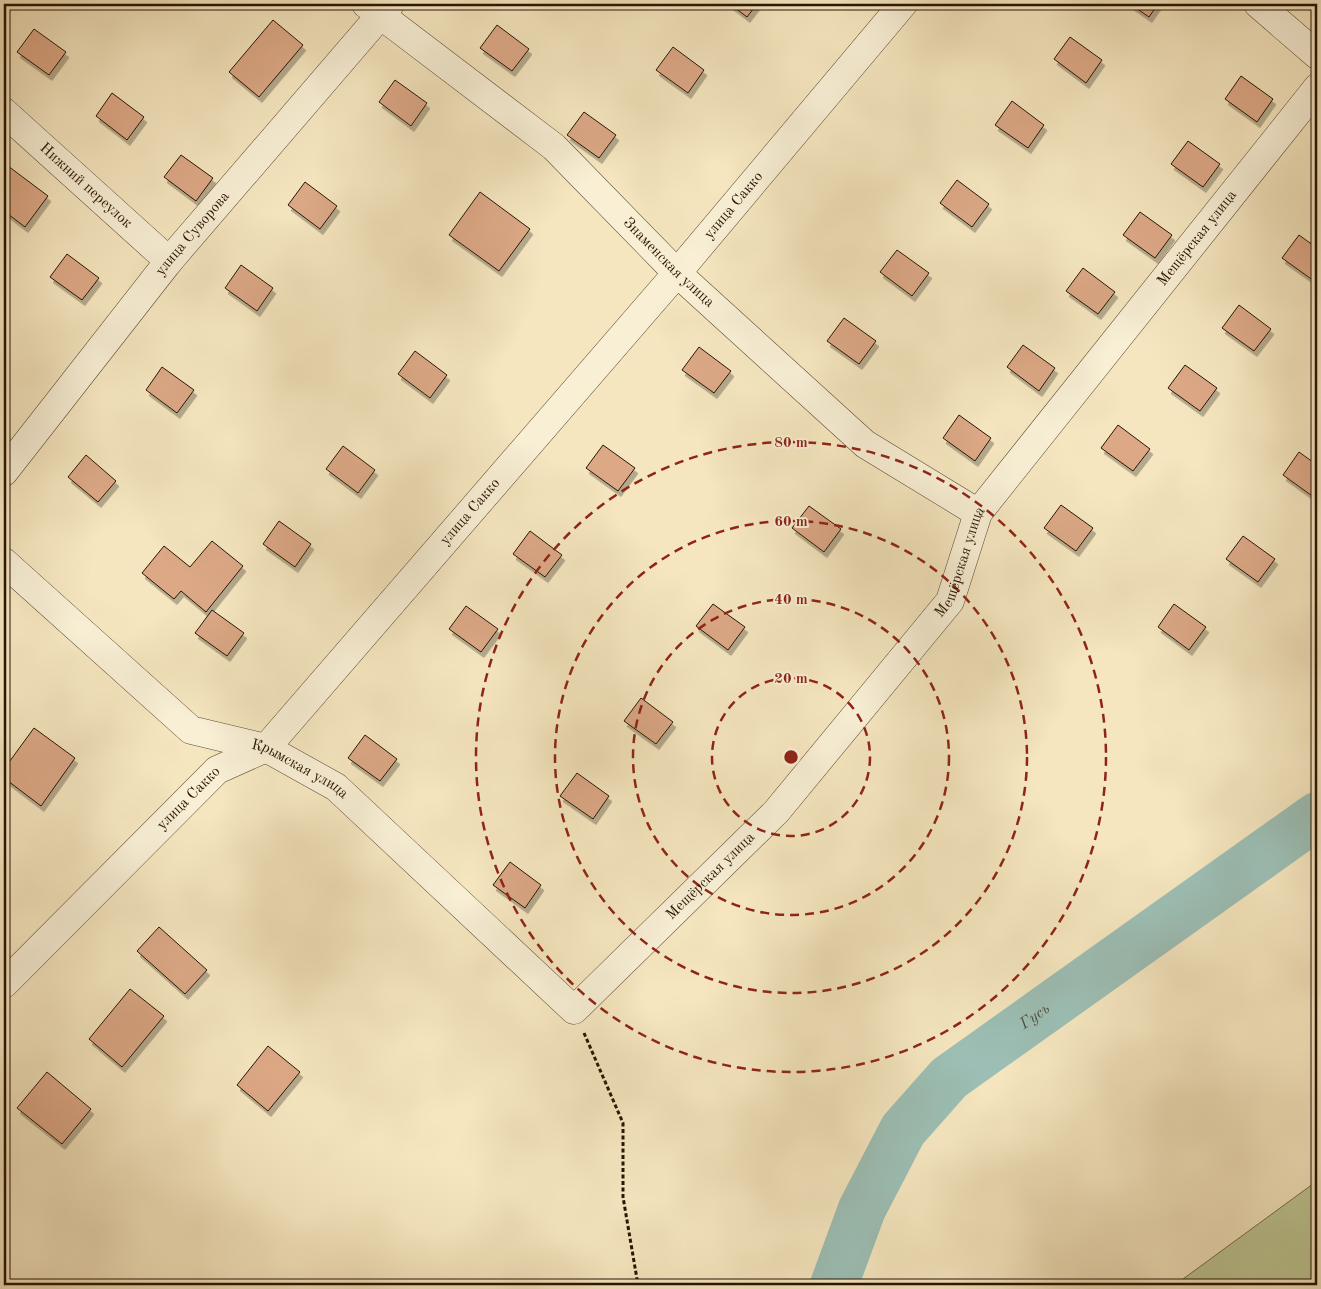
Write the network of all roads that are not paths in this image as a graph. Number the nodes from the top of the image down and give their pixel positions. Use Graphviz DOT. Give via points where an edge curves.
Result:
graph roads {
  1 [pos="903,4"];
  2 [pos="1258,4"];
  3 [pos="378,8"];
  4 [pos="1317,54"];
  5 [pos="1317,88"];
  6 [pos="4,112"];
  7 [pos="169,260"];
  8 [pos="677,273"];
  9 [pos="4,472"];
  10 [pos="978,513"];
  11 [pos="4,562"];
  12 [pos="266,748"];
  13 [pos="4,984"];
  14 [pos="574,1010"];
  1 -- 8 [label="street, улица Сакко"];
  2 -- 4 [label="street"];
  3 -- 7 [label="street, улица Суворова"];
  3 -- 8 [label="street, Знаменская улица" via="554,147"];
  5 -- 10 [label="street, Мещёрская улица"];
  6 -- 7 [label="street, Нижний переулок"];
  7 -- 9 [label="street, улица Суворова"];
  8 -- 10 [label="street, Знаменская улица" via="864,444"];
  8 -- 12 [label="street, улица Сакко"];
  10 -- 14 [label="street, Мещёрская улица" via="950,602 776,812"];
  11 -- 12 [label="street, Крымская улица" via="191,730"];
  12 -- 13 [label="street, улица Сакко" via="217,770"];
  12 -- 14 [label="street, Крымская улица" via="336,787"];
}
